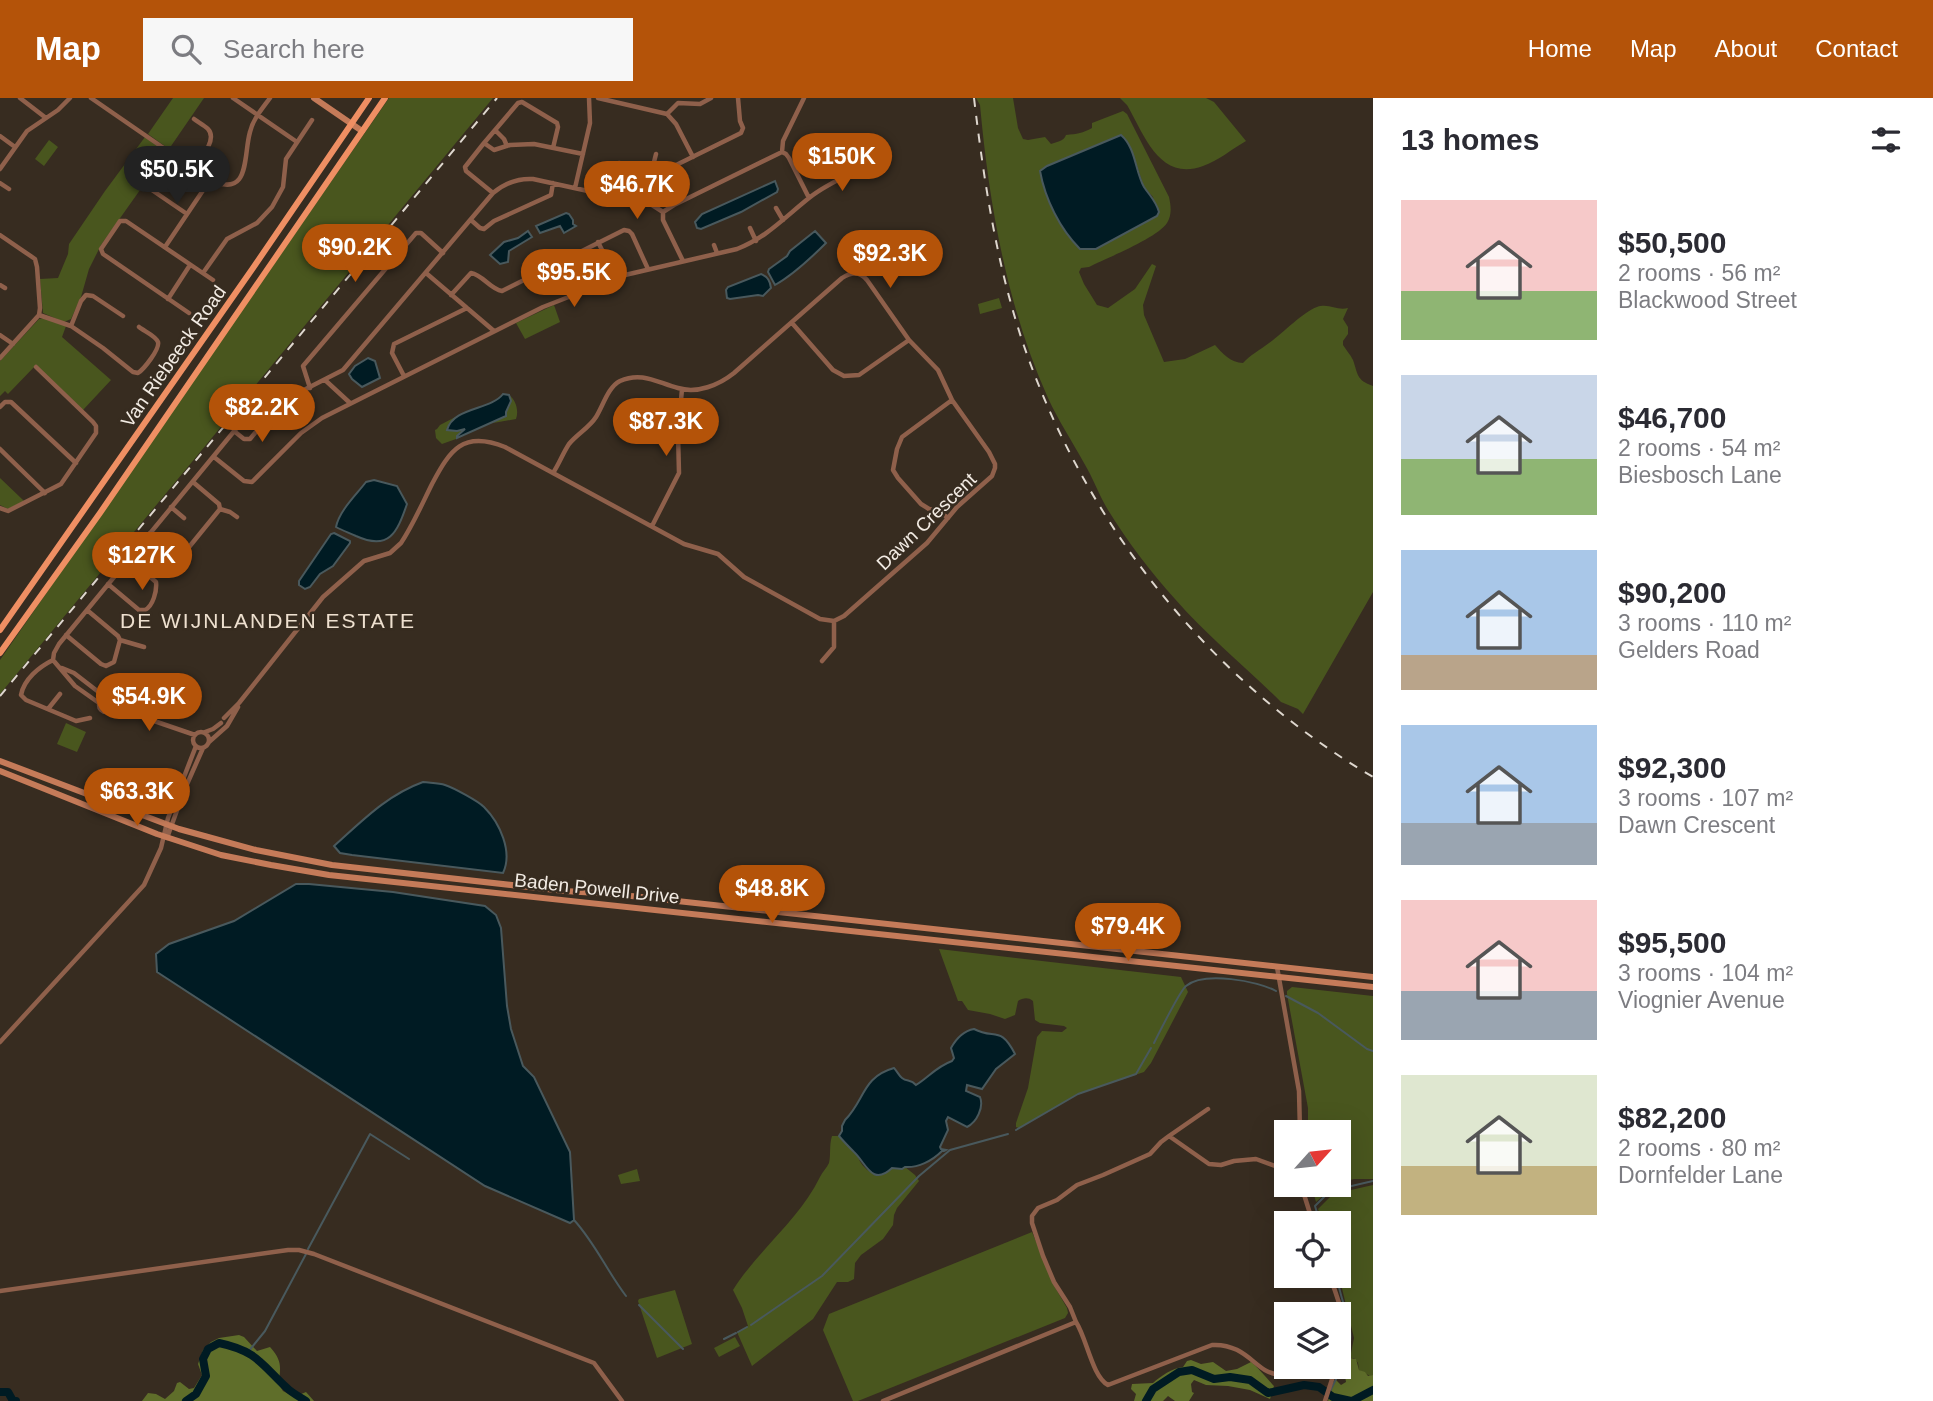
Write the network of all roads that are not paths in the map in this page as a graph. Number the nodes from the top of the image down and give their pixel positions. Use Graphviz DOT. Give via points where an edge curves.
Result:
graph roads {
  1 [pos="20,98"];
  2 [pos="70,98"];
  3 [pos="91,98"];
  4 [pos="233,98"];
  5 [pos="270,98"];
  6 [pos="314,98"];
  7 [pos="369,98"];
  8 [pos="385,98"];
  9 [pos="589,98"];
  10 [pos="598,98"];
  11 [pos="711,98"];
  12 [pos="737,98"];
  13 [pos="804,98"];
  14 [pos="258,114"];
  15 [pos="667,114"];
  16 [pos="46,118"];
  17 [pos="194,119"];
  18 [pos="312,120"];
  19 [pos="352,124"];
  20 [pos="495,130"];
  21 [pos="362,131"];
  22 [pos="0,136"];
  23 [pos="297,142"];
  24 [pos="484,143"];
  25 [pos="507,146"];
  26 [pos="15,147"];
  27 [pos="553,148"];
  28 [pos="784,153"];
  29 [pos="583,154"];
  30 [pos="656,154"];
  31 [pos="692,157"];
  32 [pos="620,163"];
  33 [pos="194,168"];
  34 [pos="862,168"];
  35 [pos="0,169"];
  36 [pos="652,170"];
  37 [pos="210,180"];
  38 [pos="0,183"];
  39 [pos="554,183"];
  40 [pos="146,186"];
  41 [pos="575,188"];
  42 [pos="9,189"];
  43 [pos="493,193"];
  44 [pos="809,198"];
  45 [pos="776,208"];
  46 [pos="663,212"];
  47 [pos="187,214"];
  48 [pos="471,219"];
  49 [pos="783,220"];
  50 [pos="750,228"];
  51 [pos="0,235"];
  52 [pos="756,241"];
  53 [pos="598,242"];
  54 [pos="714,244"];
  55 [pos="165,247"];
  56 [pos="443,253"];
  57 [pos="717,253"];
  58 [pos="604,254"];
  59 [pos="569,257"];
  60 [pos="258,260"];
  61 [pos="683,261"];
  62 [pos="556,263"];
  63 [pos="190,265"];
  64 [pos="268,268"];
  65 [pos="575,268"];
  66 [pos="648,270"];
  67 [pos="538,272"];
  68 [pos="203,273"];
  69 [pos="426,273"];
  70 [pos="213,280"];
  71 [pos="451,295"];
  72 [pos="168,299"];
  73 [pos="467,308"];
  74 [pos="189,313"];
  75 [pos="39,315"];
  76 [pos="123,316"];
  77 [pos="792,323"];
  78 [pos="71,326"];
  79 [pos="138,327"];
  80 [pos="494,331"];
  81 [pos="0,335"];
  82 [pos="909,340"];
  83 [pos="13,344"];
  84 [pos="0,358"];
  85 [pos="36,368"];
  86 [pos="404,376"];
  87 [pos="325,380"];
  88 [pos="172,385"];
  89 [pos="310,388"];
  90 [pos="681,389"];
  91 [pos="182,393"];
  92 [pos="952,400"];
  93 [pos="351,403"];
  94 [pos="0,407"];
  95 [pos="261,412"];
  96 [pos="234,431"];
  97 [pos="0,449"];
  98 [pos="214,457"];
  99 [pos="76,463"];
  100 [pos="553,473"];
  101 [pos="193,482"];
  102 [pos="45,493"];
  103 [pos="172,507"];
  104 [pos="220,509"];
  105 [pos="2,512"];
  106 [pos="82,513"];
  107 [pos="237,517"];
  108 [pos="948,517"];
  109 [pos="184,519"];
  110 [pos="93,522"];
  111 [pos="652,526"];
  112 [pos="150,533"];
  113 [pos="129,559"];
  114 [pos="108,584"];
  115 [pos="87,610"];
  116 [pos="834,621"];
  117 [pos="0,630"];
  118 [pos="66,635"];
  119 [pos="120,640"];
  120 [pos="144,647"];
  121 [pos="0,653"];
  122 [pos="53,660"];
  123 [pos="822,660"];
  124 [pos="61,668"];
  125 [pos="88,684"];
  126 [pos="82,691"];
  127 [pos="60,694"];
  128 [pos="104,697"];
  129 [pos="239,702"];
  130 [pos="99,704"];
  131 [pos="114,706"];
  132 [pos="48,709"];
  133 [pos="90,718"];
  134 [pos="204,732"];
  135 [pos="195,735"];
  136 [pos="209,742"];
  137 [pos="196,746"];
  138 [pos="203,748"];
  139 [pos="0,761"];
  140 [pos="0,771"];
  141 [pos="169,825"];
  142 [pos="166,836"];
  143 [pos="1277,967"];
  144 [pos="1279,977"];
  145 [pos="1373,977"];
  146 [pos="1373,987"];
  147 [pos="0,1042"];
  148 [pos="1208,1109"];
  149 [pos="1300,1120"];
  150 [pos="1169,1136"];
  151 [pos="1274,1166"];
  152 [pos="0,1291"];
  153 [pos="1076,1322"];
  154 [pos="1274,1374"];
  155 [pos="1332,1379"];
  156 [pos="1325,1400"];
  157 [pos="622,1401"];
  158 [pos="883,1401"];
  1 -- 16 [label="street"];
  2 -- 16 [label="street"];
  3 -- 33 [label="street"];
  4 -- 14 [label="street"];
  5 -- 14 [label="street"];
  6 -- 19 [label="main road"];
  7 -- 19 [label="main road, Van Riebeeck Road"];
  8 -- 21 [label="main road, Van Riebeeck Road"];
  9 -- 29 [label="street" via="590,123"];
  10 -- 15 [label="street"];
  11 -- 15 [label="street" via="699,104 678,103"];
  12 -- 31 [label="street" via="742,132"];
  13 -- 28 [label="street" via="783,141"];
  14 -- 23 [label="street"];
  14 -- 37 [label="street" via="241,177 229,185"];
  15 -- 31 [label="street"];
  16 -- 26 [label="street"];
  17 -- 33 [label="street" via="210,131 211,138"];
  18 -- 23 [label="street"];
  19 -- 21 [label="main road"];
  19 -- 60 [label="main road, Van Riebeeck Road"];
  20 -- 24 [label="street"];
  20 -- 25 [label="street"];
  20 -- 27 [label="street" via="522,102 557,123"];
  21 -- 64 [label="main road, Van Riebeeck Road"];
  22 -- 26 [label="street"];
  23 -- 68 [label="street" via="285,161 284,187 272,207 257,223 227,239"];
  24 -- 25 [label="street" via="494,150"];
  24 -- 43 [label="street" via="464,167"];
  25 -- 27 [label="street"];
  26 -- 35 [label="street"];
  27 -- 29 [label="street"];
  28 -- 44 [label="street"];
  28 -- 46 [label="street"];
  29 -- 41 [label="street"];
  30 -- 36 [label="street"];
  31 -- 36 [label="street" via="664,172"];
  32 -- 36 [label="street"];
  33 -- 37 [label="street"];
  34 -- 44 [label="street"];
  37 -- 47 [label="street"];
  38 -- 42 [label="street"];
  39 -- 41 [label="street"];
  39 -- 43 [label="street" via="522,178"];
  39 -- 48 [label="street" via="551,195 485,229"];
  40 -- 47 [label="street"];
  41 -- 46 [label="street" via="652,205"];
  43 -- 48 [label="street"];
  44 -- 49 [label="street"];
  45 -- 49 [label="street"];
  46 -- 61 [label="street"];
  47 -- 55 [label="street"];
  48 -- 56 [label="street"];
  49 -- 52 [label="street"];
  50 -- 52 [label="street"];
  51 -- 75 [label="street" via="36,262"];
  52 -- 57 [label="street"];
  53 -- 58 [label="street"];
  53 -- 59 [label="street"];
  53 -- 66 [label="street" via="629,231"];
  54 -- 57 [label="street"];
  55 -- 63 [label="street"];
  55 -- 72 [label="street" via="123,220 101,249"];
  56 -- 69 [label="street"];
  56 -- 89 [label="street" via="416,233 303,366"];
  57 -- 61 [label="street"];
  59 -- 62 [label="street"];
  59 -- 65 [label="street"];
  60 -- 64 [label="main road"];
  60 -- 88 [label="main road, Van Riebeeck Road"];
  61 -- 66 [label="street"];
  62 -- 67 [label="street"];
  62 -- 67 [label="street" via="551,256 535,262"];
  63 -- 68 [label="street"];
  63 -- 72 [label="street"];
  64 -- 91 [label="main road, Van Riebeeck Road"];
  66 -- 80 [label="street" via="543,307"];
  67 -- 71 [label="street" via="499,291 471,273"];
  68 -- 70 [label="street"];
  69 -- 71 [label="street"];
  69 -- 87 [label="street" via="345,368"];
  71 -- 73 [label="street"];
  72 -- 74 [label="street"];
  73 -- 80 [label="street"];
  73 -- 86 [label="street" via="394,344 392,353"];
  75 -- 78 [label="street"];
  75 -- 83 [label="street"];
  76 -- 78 [label="street" via="86,295"];
  77 -- 82 [label="street" via="844,376 859,375"];
  77 -- 82 [label="street, Dawn Crescent" via="842,278 857,273 867,280"];
  77 -- 90 [label="street, Dawn Crescent" via="724,380 706,388"];
  78 -- 79 [label="street" via="138,373 158,342"];
  80 -- 86 [label="street"];
  81 -- 83 [label="street"];
  82 -- 92 [label="street, Dawn Crescent" via="935,366"];
  83 -- 84 [label="street"];
  85 -- 99 [label="street" via="96,426"];
  86 -- 93 [label="street"];
  87 -- 89 [label="street"];
  87 -- 93 [label="street"];
  88 -- 91 [label="main road"];
  88 -- 106 [label="main road, Van Riebeeck Road"];
  89 -- 95 [label="street"];
  90 -- 100 [label="street, Dawn Crescent" via="650,377 616,384"];
  90 -- 111 [label="street" via="679,473"];
  91 -- 110 [label="main road, Van Riebeeck Road"];
  92 -- 108 [label="street, Dawn Crescent" via="995,464 992,476"];
  92 -- 108 [label="street" via="902,437 893,470 921,504"];
  93 -- 98 [label="street" via="301,433 252,482 244,481"];
  94 -- 99 [label="street" via="11,402"];
  95 -- 96 [label="street"];
  95 -- 96 [label="street" via="264,422 250,439"];
  96 -- 98 [label="street"];
  97 -- 102 [label="street"];
  98 -- 101 [label="street"];
  99 -- 102 [label="street" via="61,484"];
  100 -- 111 [label="street"];
  100 -- 129 [label="street" via="491,442 472,442 455,449 401,543 357,566 323,597"];
  101 -- 103 [label="street"];
  101 -- 104 [label="street" via="218,502"];
  102 -- 105 [label="street"];
  103 -- 109 [label="street"];
  103 -- 112 [label="street"];
  104 -- 107 [label="street"];
  104 -- 112 [label="street" via="182,554"];
  106 -- 110 [label="main road"];
  106 -- 117 [label="main road, Van Riebeeck Road"];
  108 -- 116 [label="street, Dawn Crescent" via="927,543"];
  110 -- 121 [label="main road, Van Riebeeck Road"];
  111 -- 116 [label="street" via="684,544 718,554 744,577 820,619"];
  112 -- 113 [label="street"];
  113 -- 114 [label="street"];
  113 -- 114 [label="street" via="156,581 150,607 139,610"];
  114 -- 115 [label="street"];
  115 -- 118 [label="street"];
  115 -- 119 [label="street"];
  116 -- 123 [label="street" via="834,648"];
  118 -- 119 [label="street" via="106,666 113,663"];
  118 -- 122 [label="street"];
  119 -- 120 [label="street"];
  122 -- 124 [label="street"];
  122 -- 132 [label="street" via="37,670 21,692 26,700"];
  124 -- 125 [label="street"];
  124 -- 126 [label="street"];
  125 -- 126 [label="street"];
  125 -- 128 [label="street"];
  126 -- 130 [label="street"];
  127 -- 132 [label="street"];
  128 -- 130 [label="street"];
  128 -- 131 [label="street"];
  129 -- 134 [label="street" via="213,729"];
  129 -- 136 [label="street" via="231,721"];
  130 -- 131 [label="street" via="104,712"];
  131 -- 135 [label="street"];
  132 -- 133 [label="street" via="76,721"];
  134 -- 135 [label="street"];
  134 -- 136 [label="street"];
  135 -- 137 [label="street"];
  136 -- 138 [label="street"];
  137 -- 138 [label="street"];
  137 -- 141 [label="street"];
  138 -- 141 [label="street"];
  139 -- 141 [label="main road, Baden Powell Drive"];
  140 -- 142 [label="main road, Baden Powell Drive"];
  141 -- 142 [label="street"];
  141 -- 143 [label="main road, Baden Powell Drive" via="233,845 331,865"];
  142 -- 144 [label="main road, Baden Powell Drive" via="221,855 329,875"];
  142 -- 147 [label="street" via="144,885"];
  143 -- 144 [label="street"];
  143 -- 145 [label="main road, Baden Powell Drive"];
  144 -- 146 [label="main road, Baden Powell Drive"];
  144 -- 149 [label="street"];
  148 -- 150 [label="street"];
  150 -- 151 [label="street" via="1209,1164 1256,1159"];
  150 -- 153 [label="street" via="1150,1154 1077,1185 1032,1216 1043,1256"];
  152 -- 157 [label="street" via="299,1250 594,1363"];
  153 -- 154 [label="street" via="1100,1379 1108,1385 1216,1345 1235,1348"];
  153 -- 158 [label="street"];
  155 -- 156 [label="street"];
}
